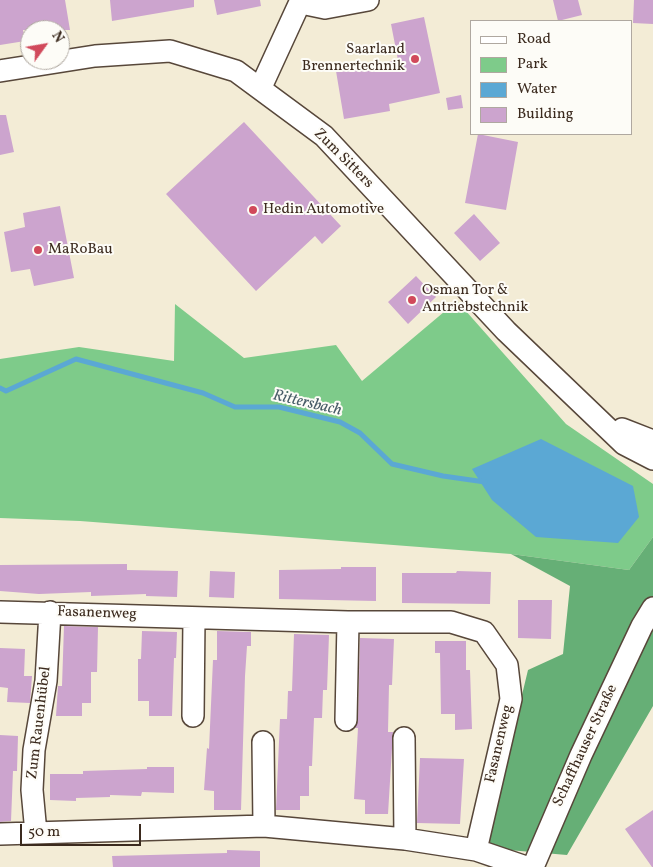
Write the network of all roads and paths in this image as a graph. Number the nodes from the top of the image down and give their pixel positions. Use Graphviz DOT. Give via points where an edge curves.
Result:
graph roads {
  1 [pos="368,0"];
  2 [pos="301,1"];
  3 [pos="0,71"];
  4 [pos="260,87"];
  5 [pos="588,408"];
  6 [pos="653,441"];
  7 [pos="653,459"];
  8 [pos="653,591"];
  9 [pos="653,608"];
  10 [pos="0,612"];
  11 [pos="50,612"];
  12 [pos="194,618"];
  13 [pos="348,622"];
  14 [pos="642,626"];
  15 [pos="193,716"];
  16 [pos="346,720"];
  17 [pos="404,738"];
  18 [pos="263,742"];
  19 [pos="264,826"];
  20 [pos="36,833"];
  21 [pos="0,834"];
  22 [pos="406,839"];
  23 [pos="476,850"];
  24 [pos="526,867"];
  25 [pos="533,867"];
  1 -- 2 [label="street" via="325,8"];
  2 -- 4 [label="street"];
  3 -- 4 [label="street, Zum Sitters" via="101,55 170,51 236,71"];
  4 -- 5 [label="street, Zum Sitters" via="324,136 506,331"];
  5 -- 6 [label="street, Zum Sitters" via="630,434"];
  5 -- 7 [label="street, Zum Sitters" via="624,444"];
  8 -- 14 [label="street, Schaffhauser Straße"];
  9 -- 14 [label="street, Schaffhauser Straße"];
  10 -- 11 [label="street, Fasanenweg"];
  11 -- 12 [label="street, Fasanenweg"];
  11 -- 20 [label="street, Zum Rauenhübel" via="46,680 34,750 32,790"];
  12 -- 13 [label="street, Fasanenweg"];
  12 -- 15 [label="street"];
  13 -- 16 [label="street"];
  13 -- 23 [label="street, Fasanenweg" via="451,622 484,632 507,665 511,699"];
  14 -- 25 [label="street, Schaffhauser Straße"];
  17 -- 22 [label="street"];
  18 -- 19 [label="street"];
  19 -- 20 [label="street"];
  19 -- 22 [label="street"];
  20 -- 21 [label="street"];
  22 -- 23 [label="street"];
  23 -- 24 [label="street"];
}
